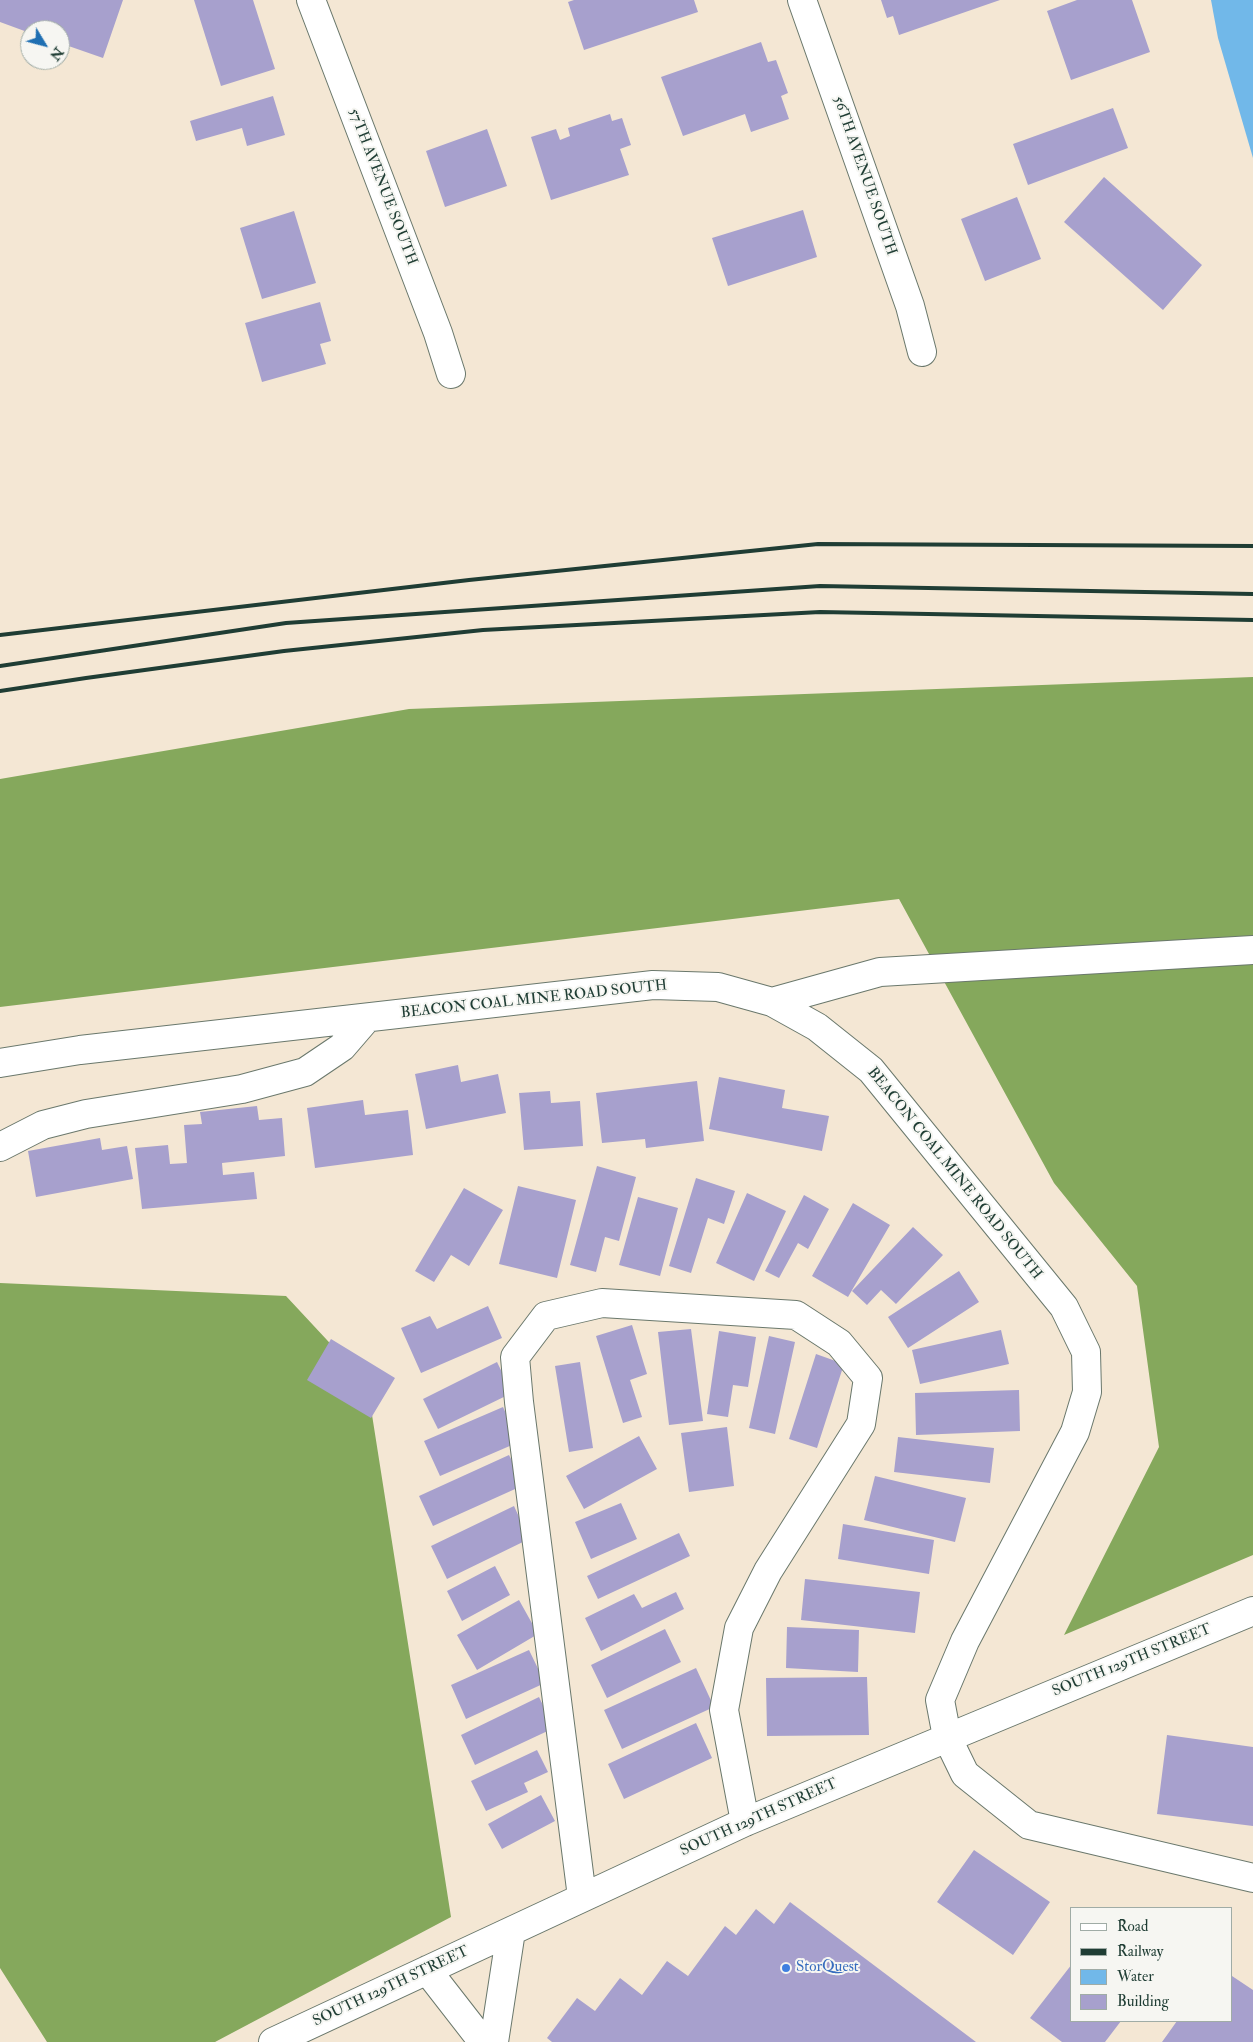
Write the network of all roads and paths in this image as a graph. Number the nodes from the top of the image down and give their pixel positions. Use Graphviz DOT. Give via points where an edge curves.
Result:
graph roads {
  1 [pos="311,0"];
  2 [pos="802,0"];
  3 [pos="922,352"];
  4 [pos="451,374"];
  5 [pos="1253,950"];
  6 [pos="772,1002"];
  7 [pos="367,1018"];
  8 [pos="0,1063"];
  9 [pos="0,1147"];
  10 [pos="1253,1611"];
  11 [pos="947,1737"];
  12 [pos="746,1822"];
  13 [pos="1253,1878"];
  14 [pos="582,1898"];
  15 [pos="511,1931"];
  16 [pos="427,1970"];
  17 [pos="273,2042"];
  18 [pos="483,2042"];
  19 [pos="494,2042"];
  1 -- 4 [label="street, 57TH AVENUE SOUTH"];
  2 -- 3 [label="street, 56TH AVENUE SOUTH" via="910,306"];
  5 -- 6 [label="street" via="880,972"];
  6 -- 7 [label="street, BEACON COAL MINE ROAD SOUTH" via="718,987 653,985"];
  6 -- 11 [label="street, BEACON COAL MINE ROAD SOUTH" via="817,1027 871,1070 1064,1307 1086,1352 1087,1392 1075,1432 965,1640 940,1700"];
  7 -- 8 [label="street, BEACON COAL MINE ROAD SOUTH" via="80,1050"];
  7 -- 9 [label="street" via="342,1047 305,1072 242,1089 86,1114 43,1126"];
  10 -- 11 [label="street, SOUTH 129TH STREET"];
  11 -- 12 [label="street, SOUTH 129TH STREET"];
  11 -- 13 [label="street, BEACON COAL MINE ROAD SOUTH" via="965,1774 1029,1825"];
  12 -- 14 [label="street, SOUTH 129TH STREET"];
  12 -- 14 [label="street" via="724,1710 739,1628 768,1571 861,1424 868,1378 839,1343 796,1315 602,1303 546,1316 515,1357"];
  14 -- 15 [label="street, SOUTH 129TH STREET"];
  15 -- 16 [label="street, SOUTH 129TH STREET"];
  15 -- 19 [label="street"];
  16 -- 17 [label="street, SOUTH 129TH STREET"];
  16 -- 18 [label="street"];
}
